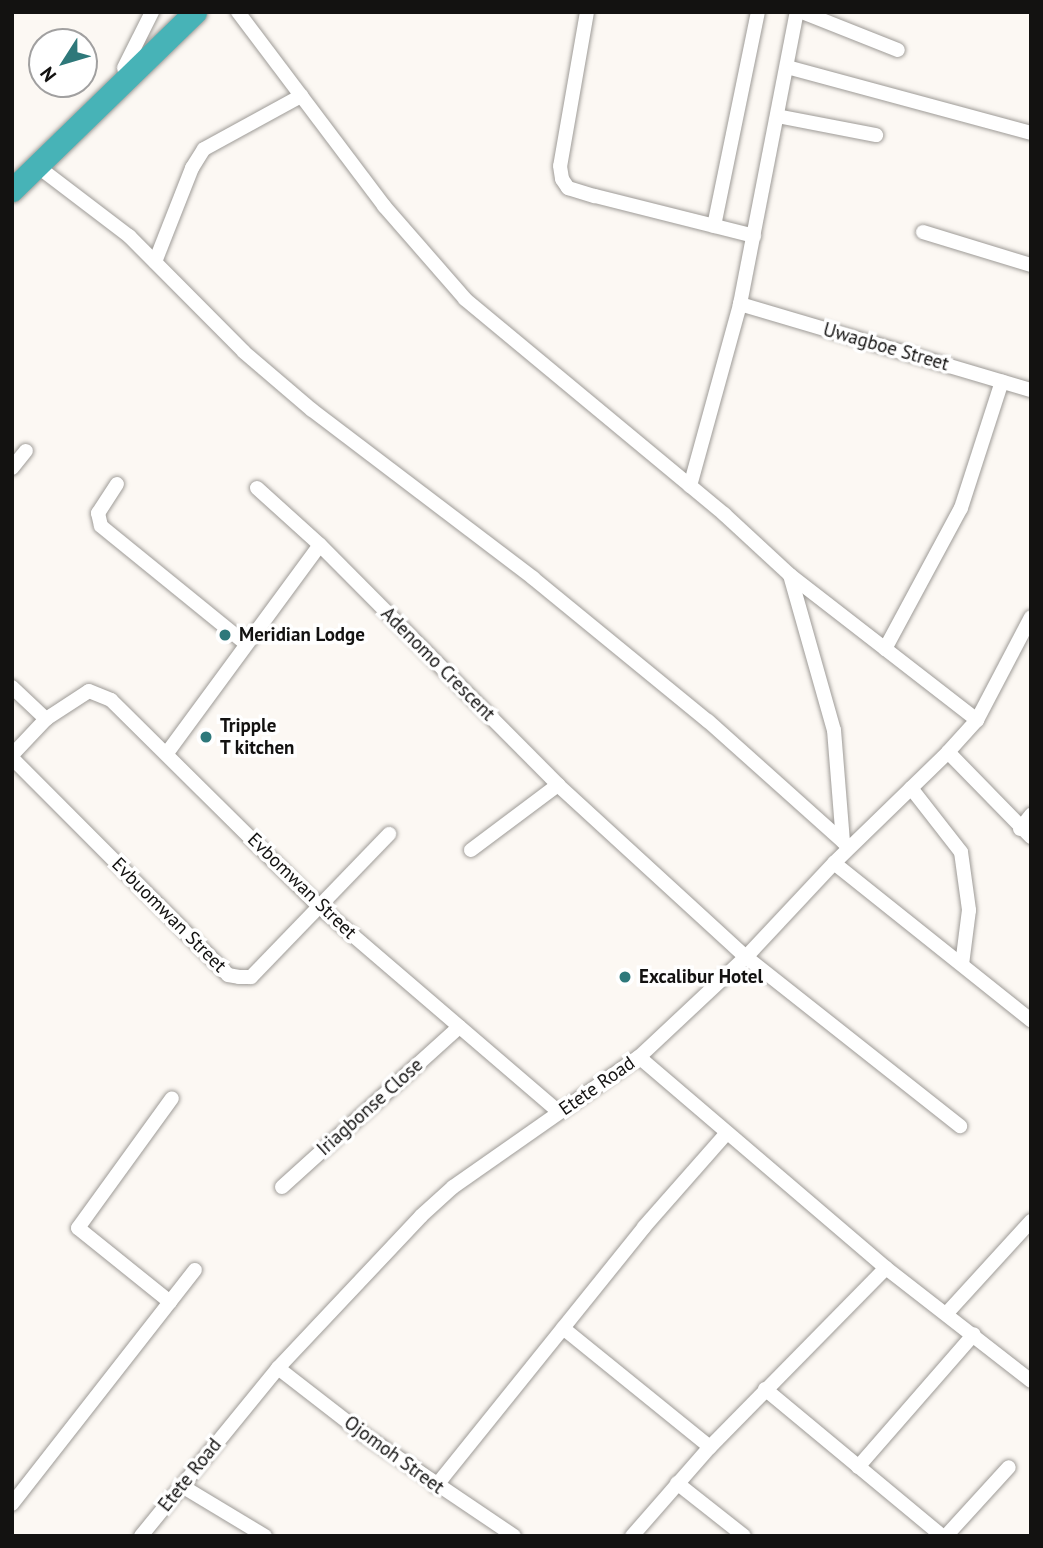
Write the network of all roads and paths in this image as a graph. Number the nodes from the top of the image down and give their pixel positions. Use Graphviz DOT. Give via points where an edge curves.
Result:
graph roads {
  1 [pos="152,12"];
  2 [pos="181,12"];
  3 [pos="195,12"];
  4 [pos="238,12"];
  5 [pos="587,12"];
  6 [pos="758,12"];
  7 [pos="800,12"];
  8 [pos="898,50"];
  9 [pos="787,67"];
  10 [pos="124,68"];
  11 [pos="301,96"];
  12 [pos="777,116"];
  13 [pos="1031,133"];
  14 [pos="876,135"];
  15 [pos="37,166"];
  16 [pos="12,174"];
  17 [pos="12,190"];
  18 [pos="714,226"];
  19 [pos="923,232"];
  20 [pos="754,236"];
  21 [pos="155,262"];
  22 [pos="1031,265"];
  23 [pos="740,304"];
  24 [pos="1002,381"];
  25 [pos="1031,390"];
  26 [pos="26,451"];
  27 [pos="12,468"];
  28 [pos="117,484"];
  29 [pos="690,486"];
  30 [pos="257,488"];
  31 [pos="320,545"];
  32 [pos="790,575"];
  33 [pos="1031,617"];
  34 [pos="246,644"];
  35 [pos="885,649"];
  36 [pos="12,687"];
  37 [pos="46,719"];
  38 [pos="977,720"];
  39 [pos="948,752"];
  40 [pos="167,753"];
  41 [pos="12,757"];
  42 [pos="558,785"];
  43 [pos="911,788"];
  44 [pos="1031,815"];
  45 [pos="1026,833"];
  46 [pos="389,834"];
  47 [pos="846,845"];
  48 [pos="471,850"];
  49 [pos="834,863"];
  50 [pos="321,908"];
  51 [pos="746,957"];
  52 [pos="962,965"];
  53 [pos="1031,1020"];
  54 [pos="459,1027"];
  55 [pos="639,1057"];
  56 [pos="172,1098"];
  57 [pos="559,1112"];
  58 [pos="960,1126"];
  59 [pos="727,1133"];
  60 [pos="282,1187"];
  61 [pos="1031,1221"];
  62 [pos="886,1268"];
  63 [pos="195,1270"];
  64 [pos="170,1302"];
  65 [pos="947,1314"];
  66 [pos="563,1328"];
  67 [pos="975,1334"];
  68 [pos="278,1368"];
  69 [pos="1031,1381"];
  70 [pos="765,1389"];
  71 [pos="710,1447"];
  72 [pos="858,1467"];
  73 [pos="1009,1467"];
  74 [pos="677,1483"];
  75 [pos="182,1486"];
  76 [pos="436,1486"];
  77 [pos="12,1504"];
  78 [pos="141,1536"];
  79 [pos="265,1536"];
  80 [pos="514,1536"];
  81 [pos="632,1536"];
  82 [pos="744,1536"];
  83 [pos="944,1536"];
  1 -- 10 [label="street"];
  2 -- 10 [label="highway"];
  3 -- 15 [label="highway"];
  4 -- 11 [label="street"];
  5 -- 18 [label="street" via="562,179 568,188"];
  6 -- 18 [label="street"];
  7 -- 8 [label="street"];
  7 -- 9 [label="street"];
  9 -- 12 [label="street"];
  9 -- 13 [label="street"];
  10 -- 16 [label="highway"];
  11 -- 21 [label="street" via="204,149"];
  11 -- 29 [label="street" via="384,206 465,299"];
  12 -- 14 [label="street"];
  12 -- 20 [label="street"];
  15 -- 17 [label="highway"];
  15 -- 21 [label="street" via="113,223"];
  18 -- 20 [label="street"];
  19 -- 22 [label="street"];
  20 -- 23 [label="street"];
  21 -- 47 [label="street" via="244,352 312,410 616,645"];
  23 -- 24 [label="street, Uwagboe Street"];
  23 -- 29 [label="street"];
  24 -- 25 [label="street, Uwagboe Street"];
  24 -- 35 [label="street" via="961,508"];
  26 -- 27 [label="street"];
  28 -- 34 [label="street" via="98,513 101,526"];
  29 -- 32 [label="street"];
  30 -- 31 [label="street, Adenomo Crescent"];
  31 -- 34 [label="street"];
  31 -- 42 [label="street, Adenomo Crescent"];
  32 -- 35 [label="street"];
  32 -- 47 [label="street" via="834,730"];
  33 -- 38 [label="street, Etete Road"];
  34 -- 40 [label="street"];
  35 -- 38 [label="street"];
  36 -- 37 [label="street"];
  37 -- 40 [label="street, Evbomwan Street" via="89,691 111,700"];
  37 -- 41 [label="street, Evbomwan Street"];
  38 -- 39 [label="street, Etete Road"];
  39 -- 43 [label="street, Etete Road"];
  39 -- 45 [label="street"];
  40 -- 50 [label="street, Evbomwan Street"];
  41 -- 50 [label="street, Evbuomwan Street" via="228,975 251,977"];
  42 -- 48 [label="street"];
  42 -- 51 [label="street, Adenomo Crescent"];
  43 -- 47 [label="street, Etete Road"];
  43 -- 52 [label="street" via="961,852 969,910"];
  44 -- 45 [label="street"];
  46 -- 50 [label="street, Evbuomwan Street"];
  47 -- 49 [label="street, Etete Road"];
  49 -- 51 [label="street, Etete Road"];
  49 -- 52 [label="street"];
  50 -- 54 [label="street, Evbomwan Street"];
  51 -- 55 [label="street, Etete Road"];
  51 -- 58 [label="street, Adenomo Crescent"];
  52 -- 53 [label="street"];
  54 -- 57 [label="street, Evbomwan Street"];
  54 -- 60 [label="street, Iriagbonse Close"];
  55 -- 57 [label="street, Etete Road"];
  55 -- 59 [label="street"];
  56 -- 64 [label="street" via="78,1228"];
  57 -- 68 [label="street, Etete Road" via="453,1187 421,1216"];
  59 -- 62 [label="street"];
  59 -- 66 [label="street"];
  61 -- 65 [label="street"];
  62 -- 65 [label="street"];
  62 -- 70 [label="street"];
  63 -- 64 [label="street"];
  64 -- 77 [label="street"];
  65 -- 67 [label="street"];
  66 -- 71 [label="street"];
  66 -- 76 [label="street"];
  67 -- 69 [label="street"];
  67 -- 72 [label="street"];
  68 -- 75 [label="street, Etete Road"];
  68 -- 76 [label="street, Ojomoh Street"];
  70 -- 71 [label="street"];
  70 -- 72 [label="street"];
  71 -- 74 [label="street"];
  72 -- 83 [label="street"];
  73 -- 83 [label="street"];
  74 -- 81 [label="street"];
  74 -- 82 [label="street"];
  75 -- 78 [label="street, Etete Road"];
  75 -- 79 [label="street"];
  76 -- 80 [label="street, Ojomoh Street"];
}
